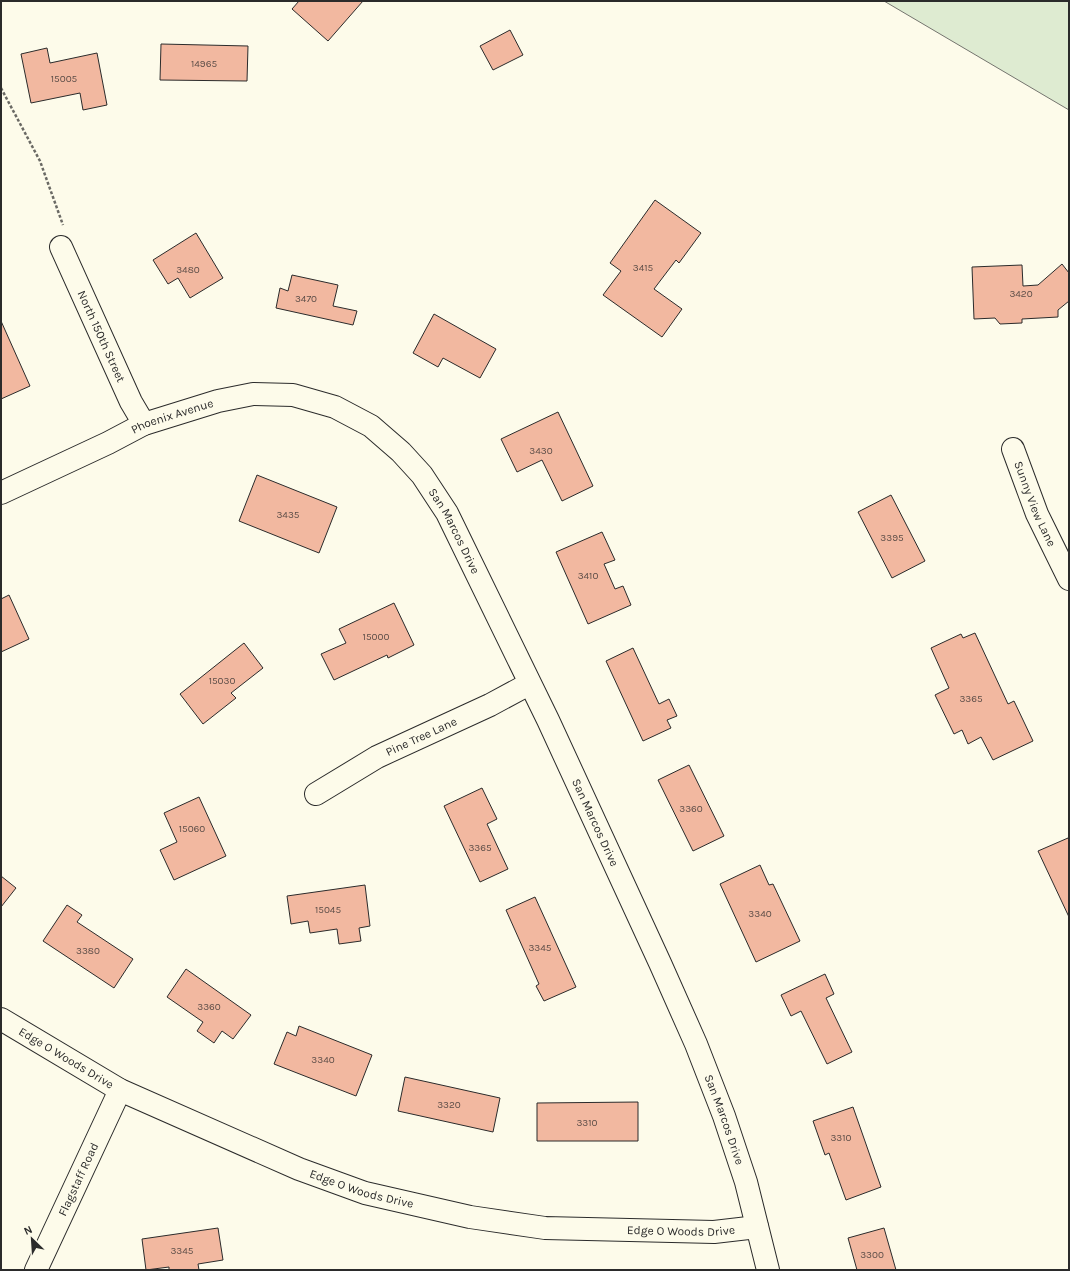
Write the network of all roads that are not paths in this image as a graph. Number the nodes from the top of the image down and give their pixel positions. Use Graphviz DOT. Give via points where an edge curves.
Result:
graph roads {
  1 [pos="62,247"];
  2 [pos="353,416"];
  3 [pos="144,424"];
  4 [pos="1013,449"];
  5 [pos="1,493"];
  6 [pos="1069,579"];
  7 [pos="529,684"];
  8 [pos="316,794"];
  9 [pos="1,1019"];
  10 [pos="120,1090"];
  11 [pos="757,1227"];
  12 [pos="36,1270"];
  13 [pos="768,1270"];
  1 -- 3 [label="street, North 150th Street" via="131,402"];
  2 -- 3 [label="street, Phoenix Avenue" via="335,407 293,395 253,394 218,401"];
  2 -- 7 [label="street, San Marcos Drive" via="371,426 402,452 422,475 447,513"];
  3 -- 5 [label="street, Phoenix Avenue"];
  4 -- 6 [label="street, Sunny View Lane" via="1037,514"];
  7 -- 8 [label="street, Pine Tree Lane" via="490,705 377,757"];
  7 -- 11 [label="street, San Marcos Drive" via="696,1044 746,1182"];
  9 -- 10 [label="street, Edge O Woods Drive"];
  10 -- 11 [label="street, Edge O Woods Drive" via="272,1157 365,1193 470,1217 545,1228 714,1232"];
  10 -- 12 [label="street, Flagstaff Road"];
  11 -- 13 [label="street, San Marcos Drive"];
}
